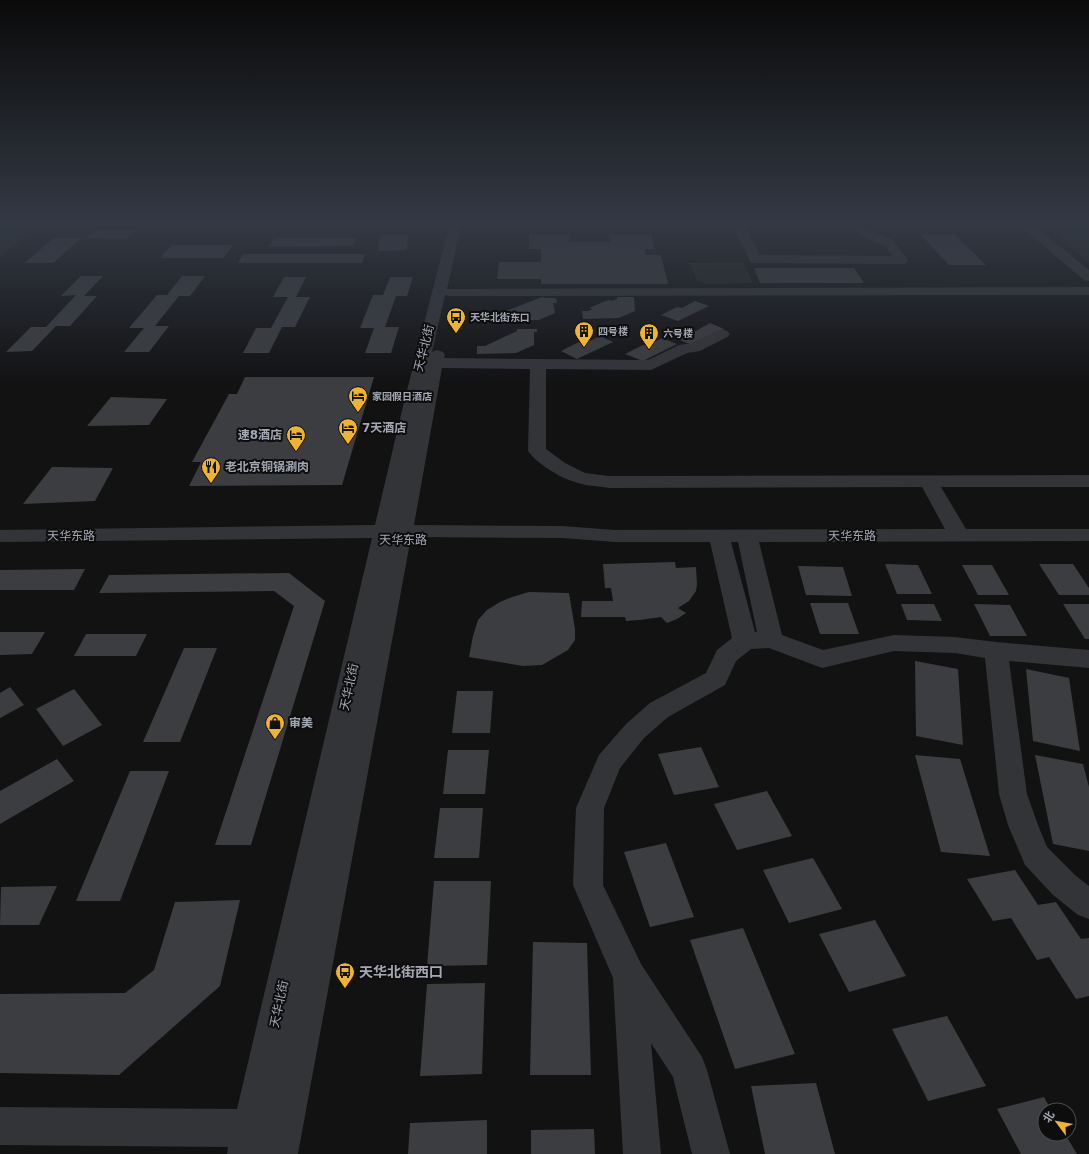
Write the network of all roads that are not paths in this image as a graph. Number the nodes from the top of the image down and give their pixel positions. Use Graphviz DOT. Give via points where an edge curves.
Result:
graph roads {
  1 [pos="445,276"];
  2 [pos="453,276"];
  3 [pos="1089,291"];
  4 [pos="450,292"];
  5 [pos="722,334"];
  6 [pos="435,363"];
  7 [pos="538,364"];
  8 [pos="928,481"];
  9 [pos="1089,481"];
  10 [pos="959,535"];
  11 [pos="1089,535"];
  12 [pos="0,536"];
  13 [pos="392,536"];
  14 [pos="719,536"];
  15 [pos="747,536"];
  16 [pos="758,640"];
  17 [pos="996,651"];
  18 [pos="1089,658"];
  19 [pos="1089,905"];
  20 [pos="629,976"];
  21 [pos="0,1126"];
  22 [pos="265,1141"];
  23 [pos="642,1154"];
  24 [pos="712,1154"];
  1 -- 13 [label="street, 天华北街" via="424,346"];
  2 -- 4 [label="street, 天华北街"];
  3 -- 4 [label="street"];
  4 -- 6 [label="street, 天华北街"];
  5 -- 7 [label="street" via="695,348 684,348 651,365"];
  6 -- 7 [label="street"];
  6 -- 13 [label="street, 天华北街"];
  7 -- 8 [label="street" via="537,451 558,468 580,478 609,482"];
  8 -- 9 [label="street"];
  8 -- 10 [label="street"];
  10 -- 11 [label="street, 天华东路"];
  10 -- 15 [label="street, 天华东路"];
  12 -- 13 [label="street, 天华东路" via="190,535 239,541"];
  13 -- 14 [label="street, 天华东路" via="563,542 615,536"];
  13 -- 22 [label="street, 天华北街"];
  14 -- 15 [label="street, 天华东路"];
  14 -- 16 [label="street"];
  15 -- 16 [label="street"];
  16 -- 17 [label="street" via="822,659 894,643 955,645"];
  16 -- 20 [label="street" via="726,656 716,679 659,710 635,731 609,763 590,808 588,885"];
  17 -- 18 [label="street"];
  17 -- 19 [label="street" via="1013,794 1023,825 1036,856 1064,885"];
  20 -- 23 [label="street"];
  20 -- 24 [label="street" via="688,1070"];
  21 -- 22 [label="street"];
}
